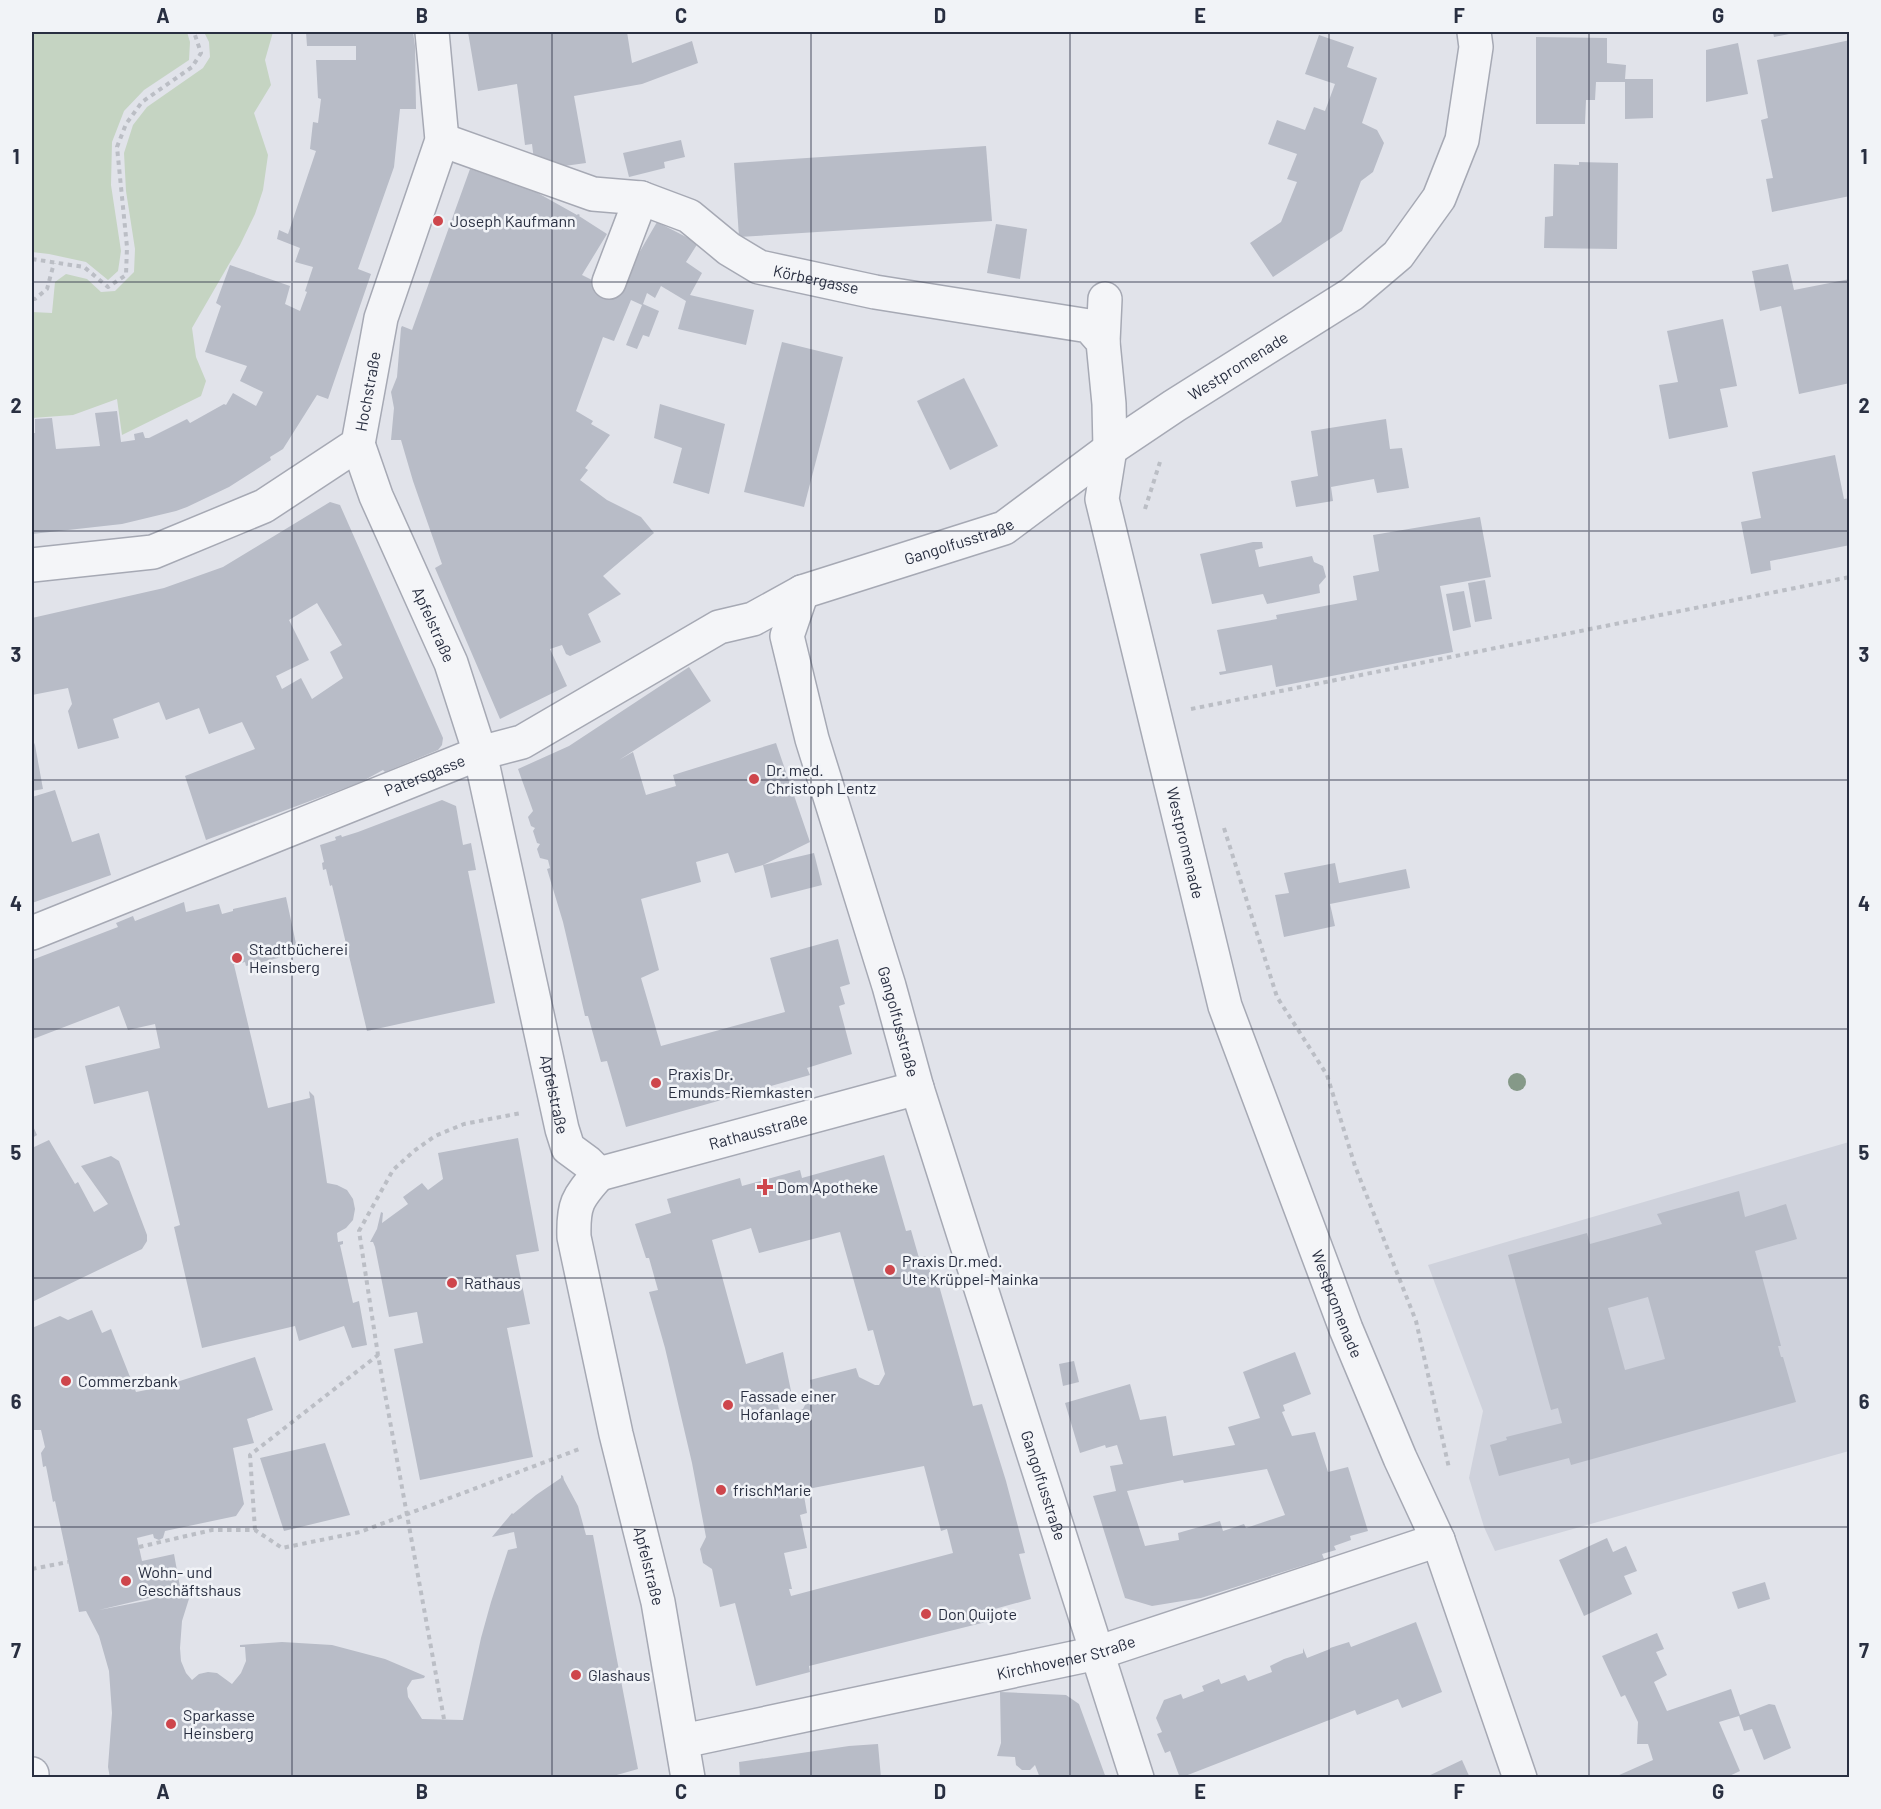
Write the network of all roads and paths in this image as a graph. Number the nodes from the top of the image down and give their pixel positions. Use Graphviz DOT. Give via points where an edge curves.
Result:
graph roads {
  1 [pos="194,32"];
  2 [pos="432,32"];
  3 [pos="1474,32"];
  4 [pos="442,140"];
  5 [pos="641,198"];
  6 [pos="32,259"];
  7 [pos="54,263"];
  8 [pos="609,282"];
  9 [pos="32,299"];
  10 [pos="1105,299"];
  11 [pos="1103,342"];
  12 [pos="1174,406"];
  13 [pos="358,444"];
  14 [pos="1110,449"];
  15 [pos="1144,512"];
  16 [pos="32,565"];
  17 [pos="1850,577"];
  18 [pos="802,592"];
  19 [pos="1156,716"];
  20 [pos="480,753"];
  21 [pos="1221,820"];
  22 [pos="32,933"];
  23 [pos="917,1088"];
  24 [pos="557,1106"];
  25 [pos="599,1174"];
  26 [pos="378,1355"];
  27 [pos="616,1434"];
  28 [pos="1450,1473"];
  29 [pos="407,1515"];
  30 [pos="255,1530"];
  31 [pos="1438,1540"];
  32 [pos="139,1547"];
  33 [pos="68,1562"];
  34 [pos="32,1569"];
  35 [pos="1097,1653"];
  36 [pos="444,1719"];
  37 [pos="683,1741"];
  38 [pos="688,1778"];
  39 [pos="1137,1778"];
  40 [pos="1521,1778"];
  1 -- 7 [label="path" via="201,53 192,67 142,102 126,123 117,147 126,275 108,287 84,267"];
  2 -- 4 [label="street, Hochstraße"];
  3 -- 12 [label="street, Westpromenade" via="1476,47 1462,140 1439,198 1398,255 1352,294"];
  4 -- 5 [label="street, Körbergasse" via="593,194"];
  4 -- 13 [label="street, Hochstraße" via="381,318"];
  5 -- 8 [label="street"];
  5 -- 11 [label="street, Körbergasse" via="689,216 729,249 759,267 875,292 1089,326"];
  6 -- 7 [label="path"];
  7 -- 9 [label="path" via="47,289"];
  10 -- 11 [label="street"];
  11 -- 14 [label="street"];
  12 -- 14 [label="street, Westpromenade"];
  12 -- 15 [label="path"];
  13 -- 16 [label="street, Hochstraße" via="264,506 153,552"];
  13 -- 20 [label="street, Apfelstraße" via="376,496 451,663"];
  14 -- 18 [label="street, Gangolfusstraße" via="1004,528"];
  14 -- 19 [label="street, Westpromenade" via="1102,499"];
  17 -- 19 [label="path"];
  18 -- 20 [label="street, Patersgasse" via="753,619 719,627 522,742"];
  18 -- 23 [label="street, Gangolfusstraße" via="788,636 812,739"];
  19 -- 31 [label="street, Westpromenade" via="1225,1006 1346,1329"];
  20 -- 22 [label="street, Patersgasse"];
  20 -- 24 [label="street, Apfelstraße"];
  21 -- 28 [label="path" via="1277,997 1327,1075 1355,1166 1416,1322"];
  23 -- 25 [label="street, Rathausstraße"];
  23 -- 35 [label="street, Gangolfusstraße"];
  24 -- 25 [label="street, Apfelstraße" via="568,1148"];
  24 -- 26 [label="path" via="464,1124 435,1136 393,1170 359,1231"];
  25 -- 27 [label="street, Apfelstraße" via="578,1199 573,1237"];
  26 -- 29 [label="path"];
  26 -- 30 [label="path" via="250,1455"];
  27 -- 29 [label="path"];
  27 -- 37 [label="street, Apfelstraße" via="658,1602"];
  29 -- 30 [label="path" via="360,1532 282,1548"];
  29 -- 36 [label="path"];
  30 -- 32 [label="path" via="212,1530"];
  31 -- 35 [label="street, Kirchhovener Straße"];
  31 -- 40 [label="street, Westpromenade"];
  33 -- 34 [label="path"];
  35 -- 37 [label="street, Kirchhovener Straße"];
  35 -- 39 [label="street, Gangolfusstraße"];
  37 -- 38 [label="street, Apfelstraße"];
}
